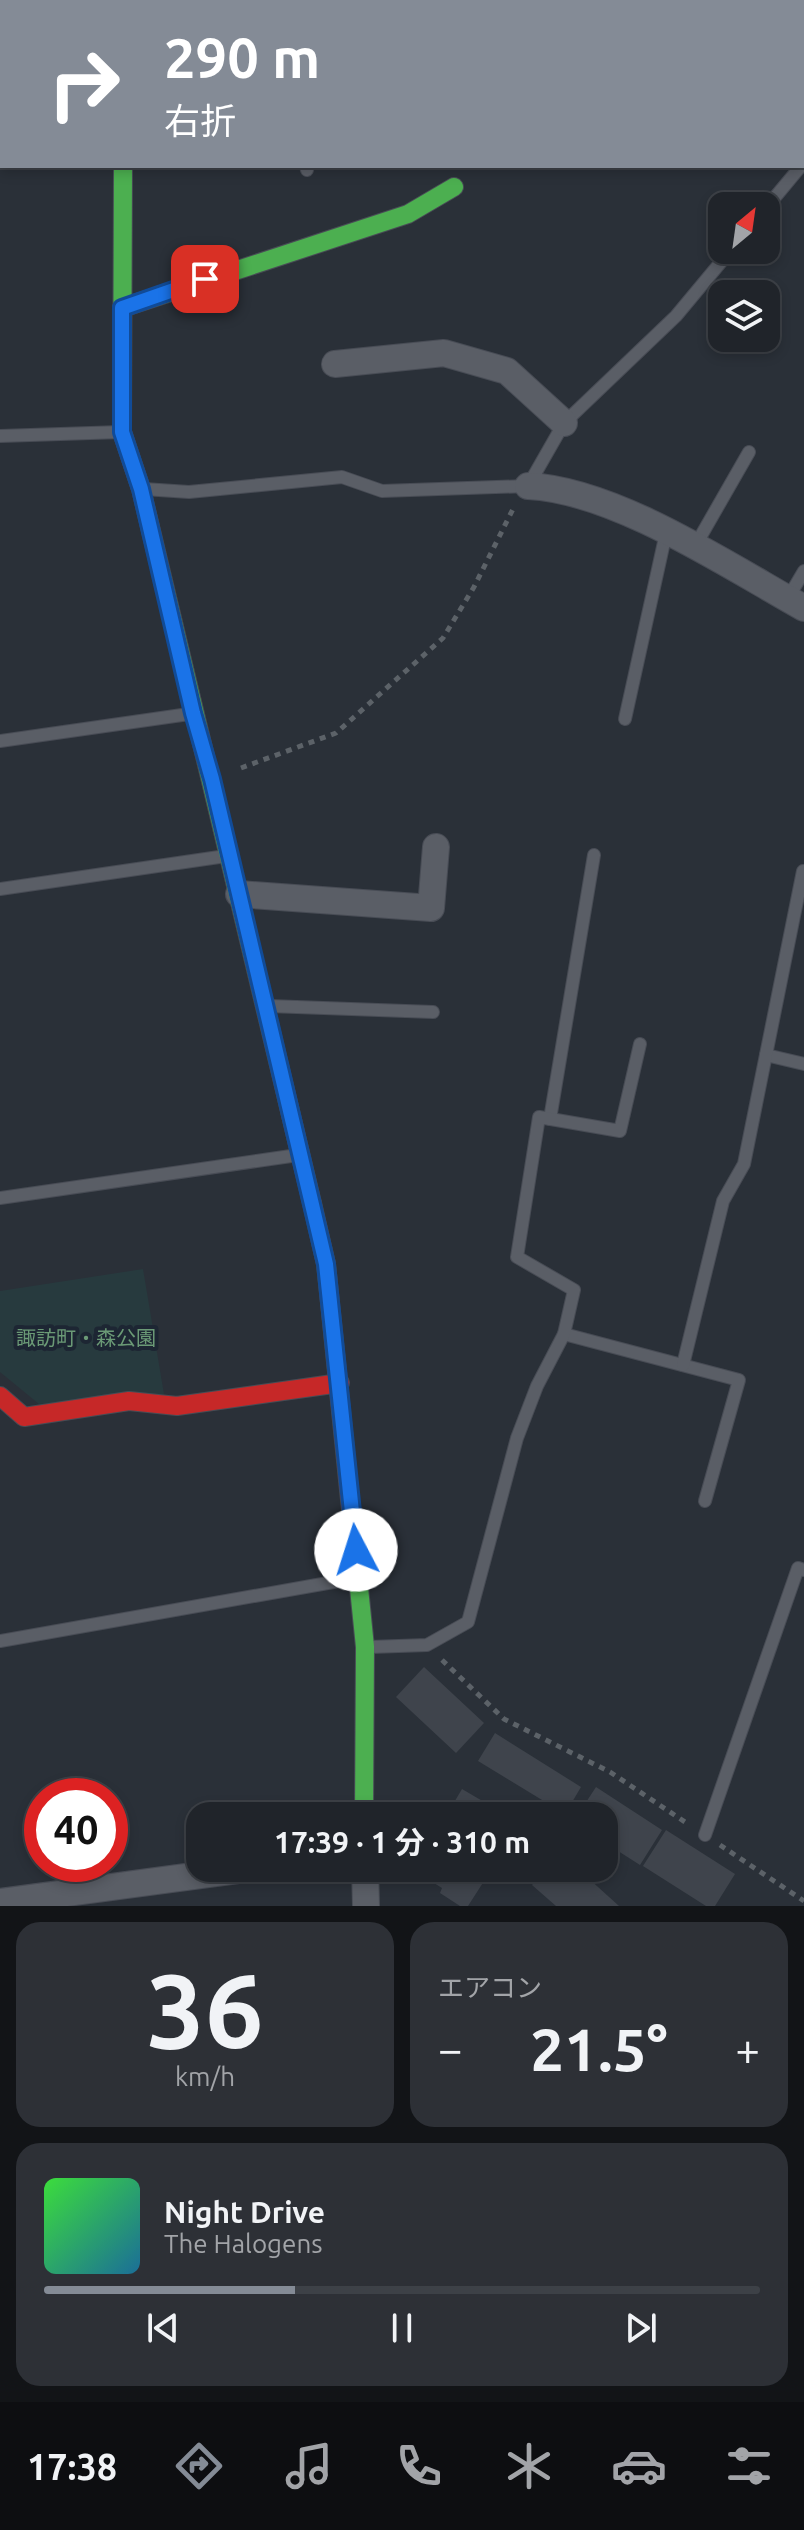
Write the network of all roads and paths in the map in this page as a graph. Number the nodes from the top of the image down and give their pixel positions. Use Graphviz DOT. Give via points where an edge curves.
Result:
graph roads {
  1 [pos="123,168"];
  2 [pos="799,168"];
  3 [pos="454,187"];
  4 [pos="779,192"];
  5 [pos="719,264"];
  6 [pos="122,308"];
  7 [pos="335,364"];
  8 [pos="564,423"];
  9 [pos="122,432"];
  10 [pos="0,436"];
  11 [pos="749,452"];
  12 [pos="528,486"];
  13 [pos="141,489"];
  14 [pos="666,533"];
  15 [pos="694,548"];
  16 [pos="804,571"];
  17 [pos="796,603"];
  18 [pos="193,713"];
  19 [pos="625,719"];
  20 [pos="0,741"];
  21 [pos="212,779"];
  22 [pos="436,847"];
  23 [pos="229,855"];
  24 [pos="594,855"];
  25 [pos="803,871"];
  26 [pos="0,889"];
  27 [pos="239,894"];
  28 [pos="266,1006"];
  29 [pos="433,1012"];
  30 [pos="640,1044"];
  31 [pos="766,1055"];
  32 [pos="804,1064"];
  33 [pos="550,1119"];
  34 [pos="301,1154"];
  35 [pos="0,1198"];
  36 [pos="564,1334"];
  37 [pos="683,1365"];
  38 [pos="340,1383"];
  39 [pos="0,1396"];
  40 [pos="705,1501"];
  41 [pos="804,1570"];
  42 [pos="359,1577"];
  43 [pos="0,1641"];
  44 [pos="427,1645"];
  45 [pos="365,1647"];
  46 [pos="364,1802"];
  47 [pos="705,1835"];
  48 [pos="186,1877"];
  49 [pos="365,1882"];
  50 [pos="804,1901"];
  51 [pos="0,1902"];
  52 [pos="366,1906"];
  1 -- 6 [label="street"];
  2 -- 4 [label="lane"];
  3 -- 6 [label="street" via="408,214"];
  5 -- 8 [label="lane" via="676,316"];
  6 -- 9 [label="street"];
  7 -- 8 [label="street" via="444,353 507,371"];
  8 -- 12 [label="lane"];
  9 -- 10 [label="lane"];
  9 -- 13 [label="street"];
  11 -- 15 [label="lane"];
  12 -- 13 [label="lane" via="382,491 342,477 189,492"];
  12 -- 14 [label="street" via="599,499"];
  12 -- 21 [label="path" via="443,638 421,659 336,733"];
  13 -- 18 [label="street"];
  14 -- 15 [label="street"];
  14 -- 19 [label="lane"];
  15 -- 17 [label="street"];
  16 -- 17 [label="lane"];
  18 -- 20 [label="lane"];
  18 -- 21 [label="street"];
  21 -- 23 [label="street"];
  22 -- 27 [label="street" via="431,908"];
  23 -- 26 [label="lane"];
  23 -- 27 [label="street"];
  24 -- 33 [label="lane"];
  25 -- 31 [label="lane"];
  27 -- 28 [label="street"];
  28 -- 29 [label="lane"];
  28 -- 34 [label="street"];
  30 -- 33 [label="lane" via="620,1131"];
  31 -- 32 [label="lane"];
  31 -- 37 [label="lane" via="744,1164 723,1201"];
  33 -- 36 [label="lane" via="539,1117 517,1257 574,1290"];
  34 -- 35 [label="lane"];
  34 -- 38 [label="street" via="326,1264"];
  36 -- 37 [label="lane"];
  36 -- 44 [label="lane" via="517,1438 468,1622"];
  37 -- 40 [label="lane" via="739,1380"];
  38 -- 39 [label="street" via="177,1406 129,1401 24,1417"];
  38 -- 42 [label="street"];
  41 -- 47 [label="lane" via="798,1568"];
  42 -- 43 [label="lane"];
  42 -- 45 [label="street"];
  44 -- 45 [label="lane"];
  44 -- 47 [label="path" via="504,1719 610,1772"];
  45 -- 46 [label="street"];
  47 -- 50 [label="path"];
  48 -- 51 [label="street"];
  49 -- 52 [label="street"];
}
